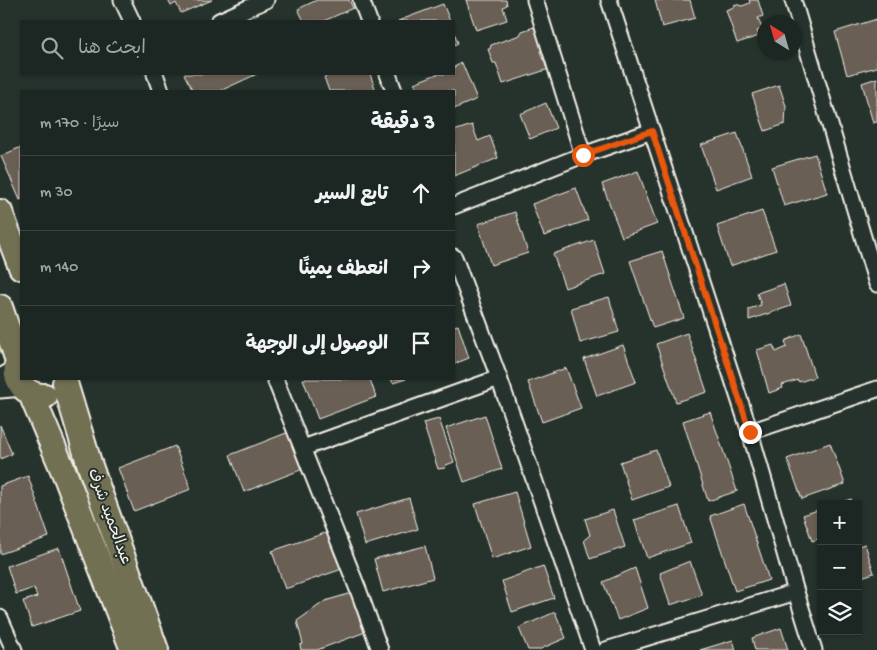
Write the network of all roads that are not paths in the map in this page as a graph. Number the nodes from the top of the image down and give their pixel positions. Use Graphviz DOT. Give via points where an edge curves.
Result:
graph roads {
  1 [pos="122,0"];
  2 [pos="266,0"];
  3 [pos="362,0"];
  4 [pos="535,0"];
  5 [pos="609,0"];
  6 [pos="793,0"];
  7 [pos="132,20"];
  8 [pos="221,20"];
  9 [pos="369,20"];
  10 [pos="155,75"];
  11 [pos="388,75"];
  12 [pos="162,90"];
  13 [pos="394,90"];
  14 [pos="652,131"];
  15 [pos="583,155"];
  16 [pos="455,206"];
  17 [pos="0,212"];
  18 [pos="455,260"];
  19 [pos="20,264"];
  20 [pos="877,284"];
  21 [pos="0,308"];
  22 [pos="16,376"];
  23 [pos="499,378"];
  24 [pos="21,380"];
  25 [pos="275,380"];
  26 [pos="66,381"];
  27 [pos="877,389"];
  28 [pos="750,432"];
  29 [pos="303,448"];
  30 [pos="796,592"];
  31 [pos="0,618"];
  32 [pos="14,650"];
  33 [pos="132,650"];
  34 [pos="156,650"];
  35 [pos="380,650"];
  36 [pos="593,650"];
  37 [pos="606,650"];
  38 [pos="814,650"];
  1 -- 7 [label="street"];
  2 -- 8 [label="street"];
  3 -- 9 [label="street"];
  4 -- 15 [label="street"];
  5 -- 14 [label="street"];
  6 -- 20 [label="street"];
  10 -- 12 [label="street"];
  11 -- 13 [label="street"];
  14 -- 15 [label="street"];
  14 -- 28 [label="street"];
  15 -- 16 [label="street"];
  17 -- 19 [label="main road"];
  18 -- 23 [label="street"];
  21 -- 22 [label="main road, عبدالحميد شرف"];
  22 -- 33 [label="main road, عبدالحميد شرف" via="66,477"];
  23 -- 29 [label="street"];
  23 -- 36 [label="street"];
  24 -- 26 [label="main road" via="39,396 54,394"];
  25 -- 29 [label="street"];
  26 -- 34 [label="main road, عبدالحميد شرف" via="90,466"];
  27 -- 28 [label="street"];
  28 -- 30 [label="street"];
  29 -- 35 [label="street"];
  30 -- 37 [label="street"];
  30 -- 38 [label="street"];
  31 -- 32 [label="street"];
}
